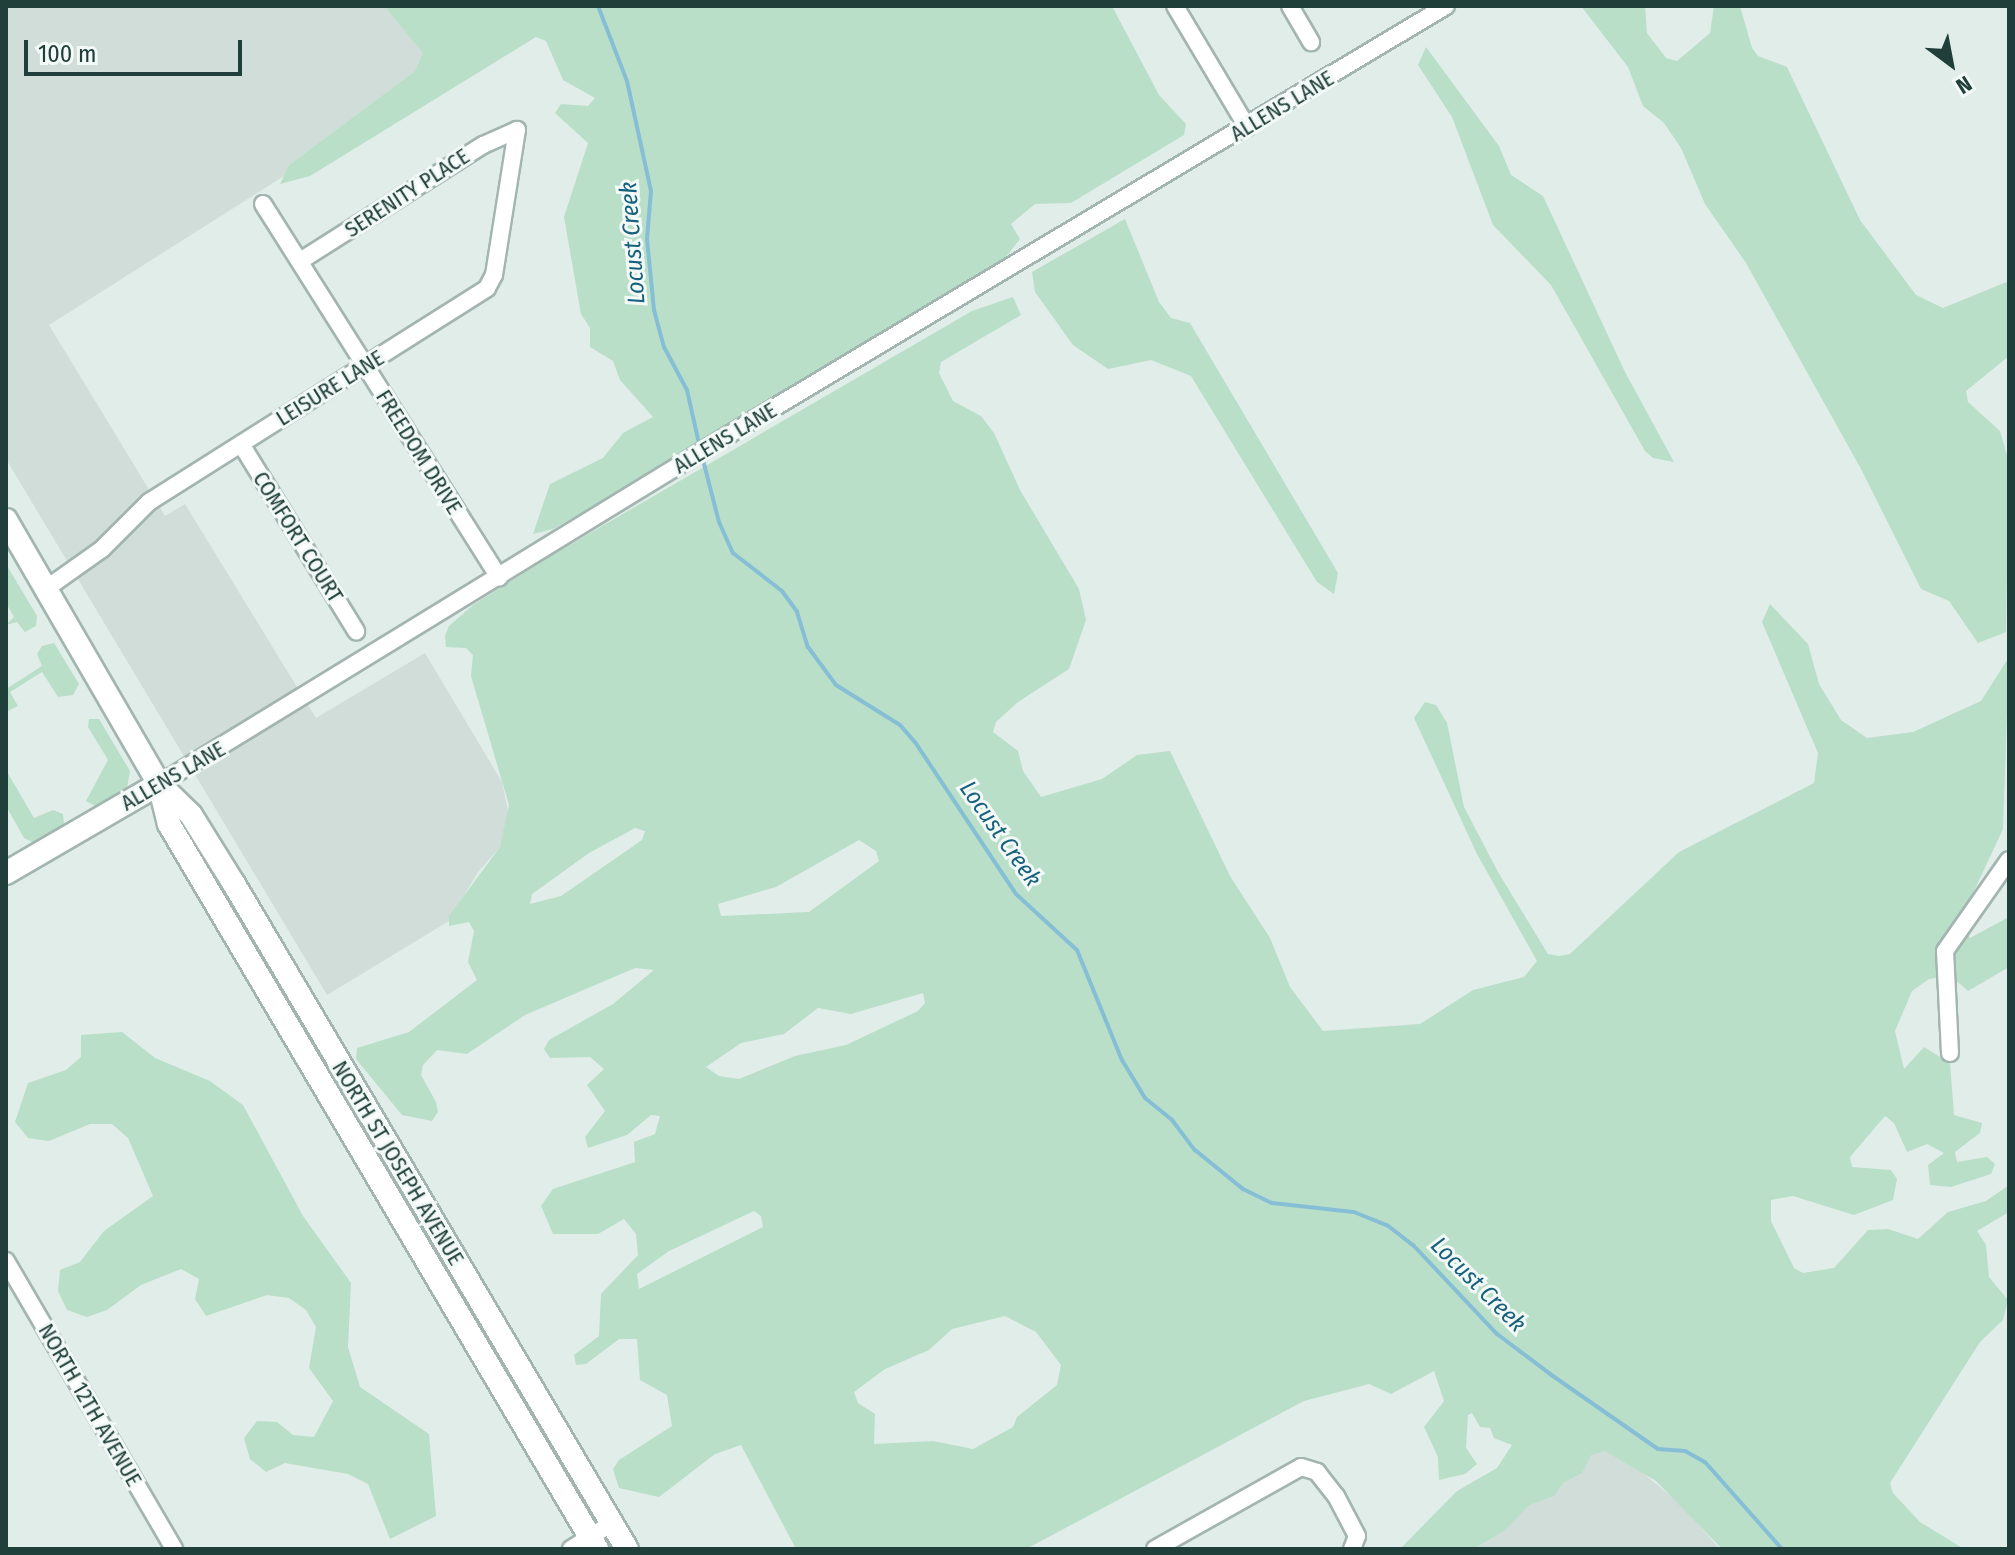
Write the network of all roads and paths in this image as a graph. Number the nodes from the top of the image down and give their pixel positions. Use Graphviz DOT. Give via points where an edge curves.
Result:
graph roads {
  1 [pos="1175,6"];
  2 [pos="1290,6"];
  3 [pos="1446,6"];
  4 [pos="1311,42"];
  5 [pos="1247,127"];
  6 [pos="517,130"];
  7 [pos="263,204"];
  8 [pos="300,261"];
  9 [pos="365,366"];
  10 [pos="241,444"];
  11 [pos="6,520"];
  12 [pos="499,578"];
  13 [pos="47,588"];
  14 [pos="356,631"];
  15 [pos="159,784"];
  16 [pos="2009,860"];
  17 [pos="6,873"];
  18 [pos="1950,1053"];
  19 [pos="6,1261"];
  20 [pos="612,1523"];
  21 [pos="586,1545"];
  22 [pos="174,1549"];
  23 [pos="627,1549"];
  24 [pos="1155,1549"];
  25 [pos="1352,1549"];
  1 -- 5 [label="street"];
  2 -- 4 [label="street"];
  3 -- 5 [label="street, ALLENS LANE"];
  5 -- 12 [label="street, ALLENS LANE" via="730,434"];
  6 -- 8 [label="street, SERENITY PLACE" via="483,145"];
  6 -- 9 [label="street, LEISURE LANE" via="492,282"];
  7 -- 8 [label="street, FREEDOM DRIVE"];
  8 -- 9 [label="street, FREEDOM DRIVE"];
  9 -- 10 [label="street, LEISURE LANE"];
  9 -- 12 [label="street, FREEDOM DRIVE"];
  10 -- 13 [label="street, LEISURE LANE" via="149,502 102,549"];
  10 -- 14 [label="street, COMFORT COURT"];
  11 -- 13 [label="main road, NORTH ST JOSEPH AVENUE"];
  12 -- 15 [label="street, ALLENS LANE"];
  13 -- 15 [label="main road, NORTH ST JOSEPH AVENUE"];
  15 -- 17 [label="main road, ALLENS LANE"];
  15 -- 20 [label="main road, NORTH ST JOSEPH AVENUE" via="191,815 220,861"];
  15 -- 21 [label="main road, NORTH ST JOSEPH AVENUE" via="169,824"];
  16 -- 18 [label="street" via="1945,951"];
  19 -- 22 [label="street, NORTH 12TH AVENUE"];
  20 -- 21 [label="street"];
  20 -- 23 [label="main road, NORTH ST JOSEPH AVENUE"];
  24 -- 25 [label="street" via="1301,1467 1317,1472 1353,1524 1357,1536"];
}
